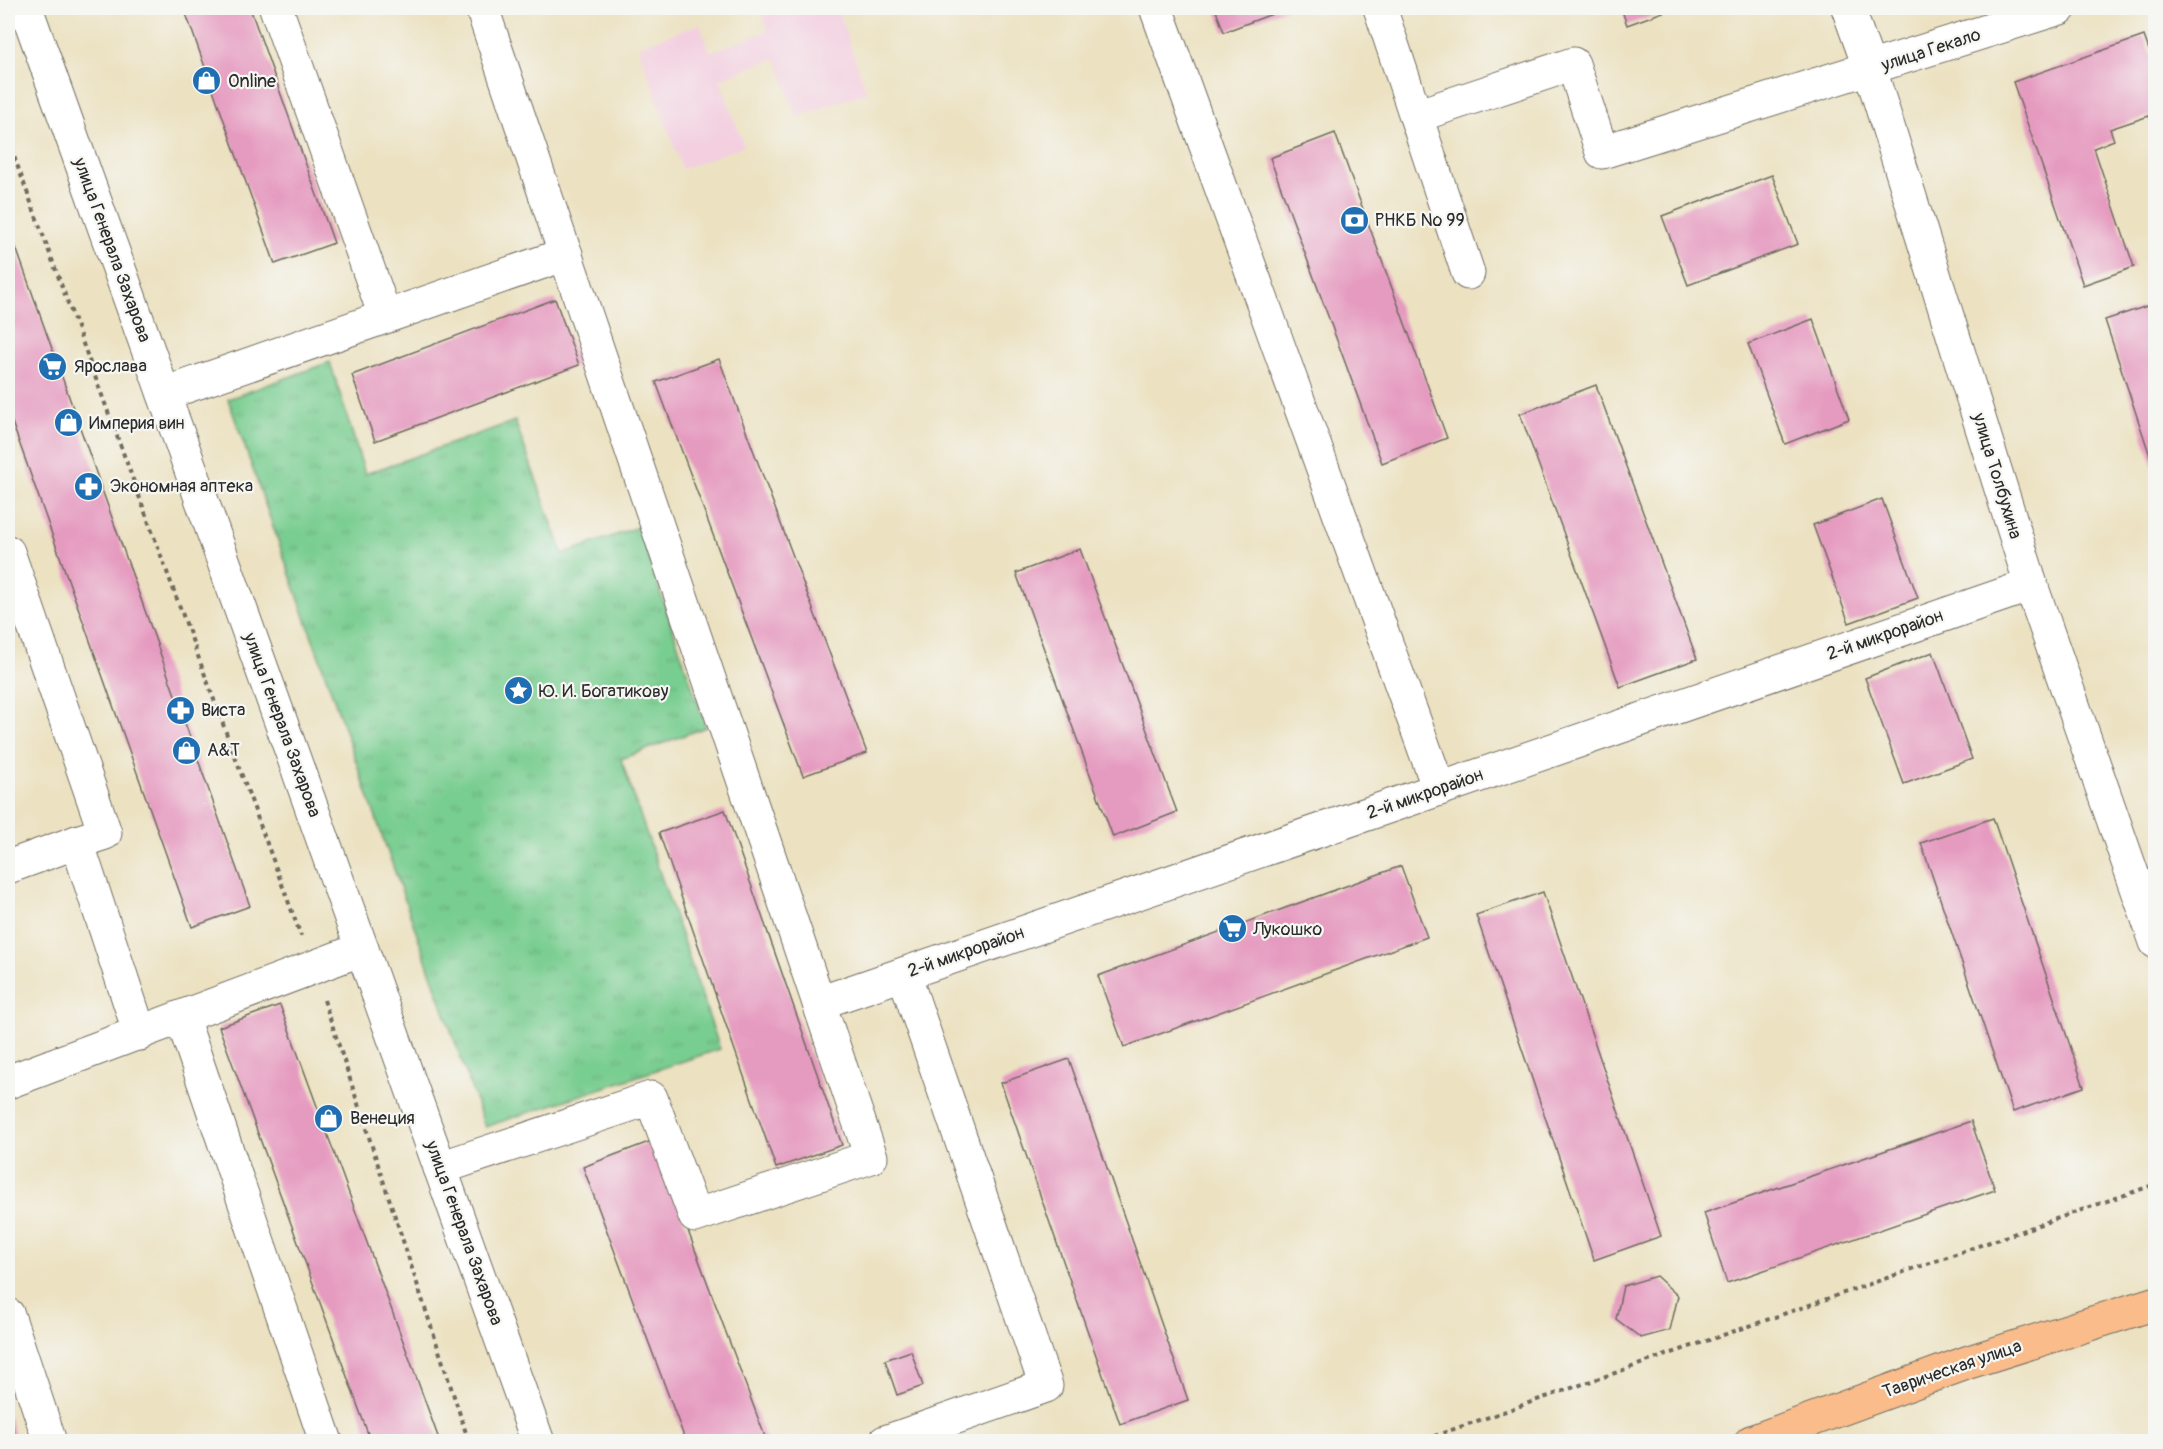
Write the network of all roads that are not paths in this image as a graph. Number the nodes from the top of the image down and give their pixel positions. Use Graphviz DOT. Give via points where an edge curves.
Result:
graph roads {
  1 [pos="26,8"];
  2 [pos="276,8"];
  3 [pos="482,8"];
  4 [pos="1156,8"];
  5 [pos="1380,8"];
  6 [pos="1848,8"];
  7 [pos="2060,8"];
  8 [pos="1870,69"];
  9 [pos="1416,116"];
  10 [pos="566,254"];
  11 [pos="1468,273"];
  12 [pos="385,316"];
  13 [pos="164,394"];
  14 [pos="8,552"];
  15 [pos="2031,585"];
  16 [pos="1439,789"];
  17 [pos="77,842"];
  18 [pos="8,867"];
  19 [pos="2156,942"];
  20 [pos="362,949"];
  21 [pos="904,974"];
  22 [pos="819,1003"];
  23 [pos="182,1018"];
  24 [pos="140,1034"];
  25 [pos="8,1082"];
  26 [pos="440,1168"];
  27 [pos="2156,1303"];
  28 [pos="8,1316"];
  29 [pos="50,1442"];
  30 [pos="326,1442"];
  31 [pos="538,1442"];
  32 [pos="885,1442"];
  33 [pos="1751,1442"];
  1 -- 13 [label="street, улица Генерала Захарова"];
  2 -- 12 [label="street"];
  3 -- 10 [label="street"];
  4 -- 16 [label="street"];
  5 -- 9 [label="street"];
  6 -- 8 [label="street, улица Толбухина"];
  7 -- 8 [label="street, улица Гекало"];
  8 -- 9 [label="street, улица Гекало" via="1602,152 1573,64"];
  8 -- 15 [label="street, улица Толбухина"];
  9 -- 11 [label="street"];
  10 -- 12 [label="street"];
  10 -- 22 [label="street"];
  12 -- 13 [label="street"];
  13 -- 20 [label="street, улица Генерала Захарова"];
  14 -- 17 [label="street" via="105,833"];
  15 -- 16 [label="street, 2-й микрорайон"];
  15 -- 19 [label="street, улица Толбухина"];
  16 -- 21 [label="street, 2-й микрорайон"];
  17 -- 18 [label="street"];
  17 -- 24 [label="street"];
  20 -- 23 [label="street"];
  20 -- 26 [label="street, улица Генерала Захарова"];
  21 -- 22 [label="street, 2-й микрорайон"];
  21 -- 32 [label="street" via="1046,1386"];
  22 -- 26 [label="street" via="871,1157 696,1216 651,1098"];
  23 -- 24 [label="street"];
  23 -- 30 [label="street"];
  24 -- 25 [label="street"];
  26 -- 31 [label="street, улица Генерала Захарова"];
  27 -- 33 [label="highway, Таврическая улица" via="1969,1362"];
  28 -- 29 [label="street"];
}
